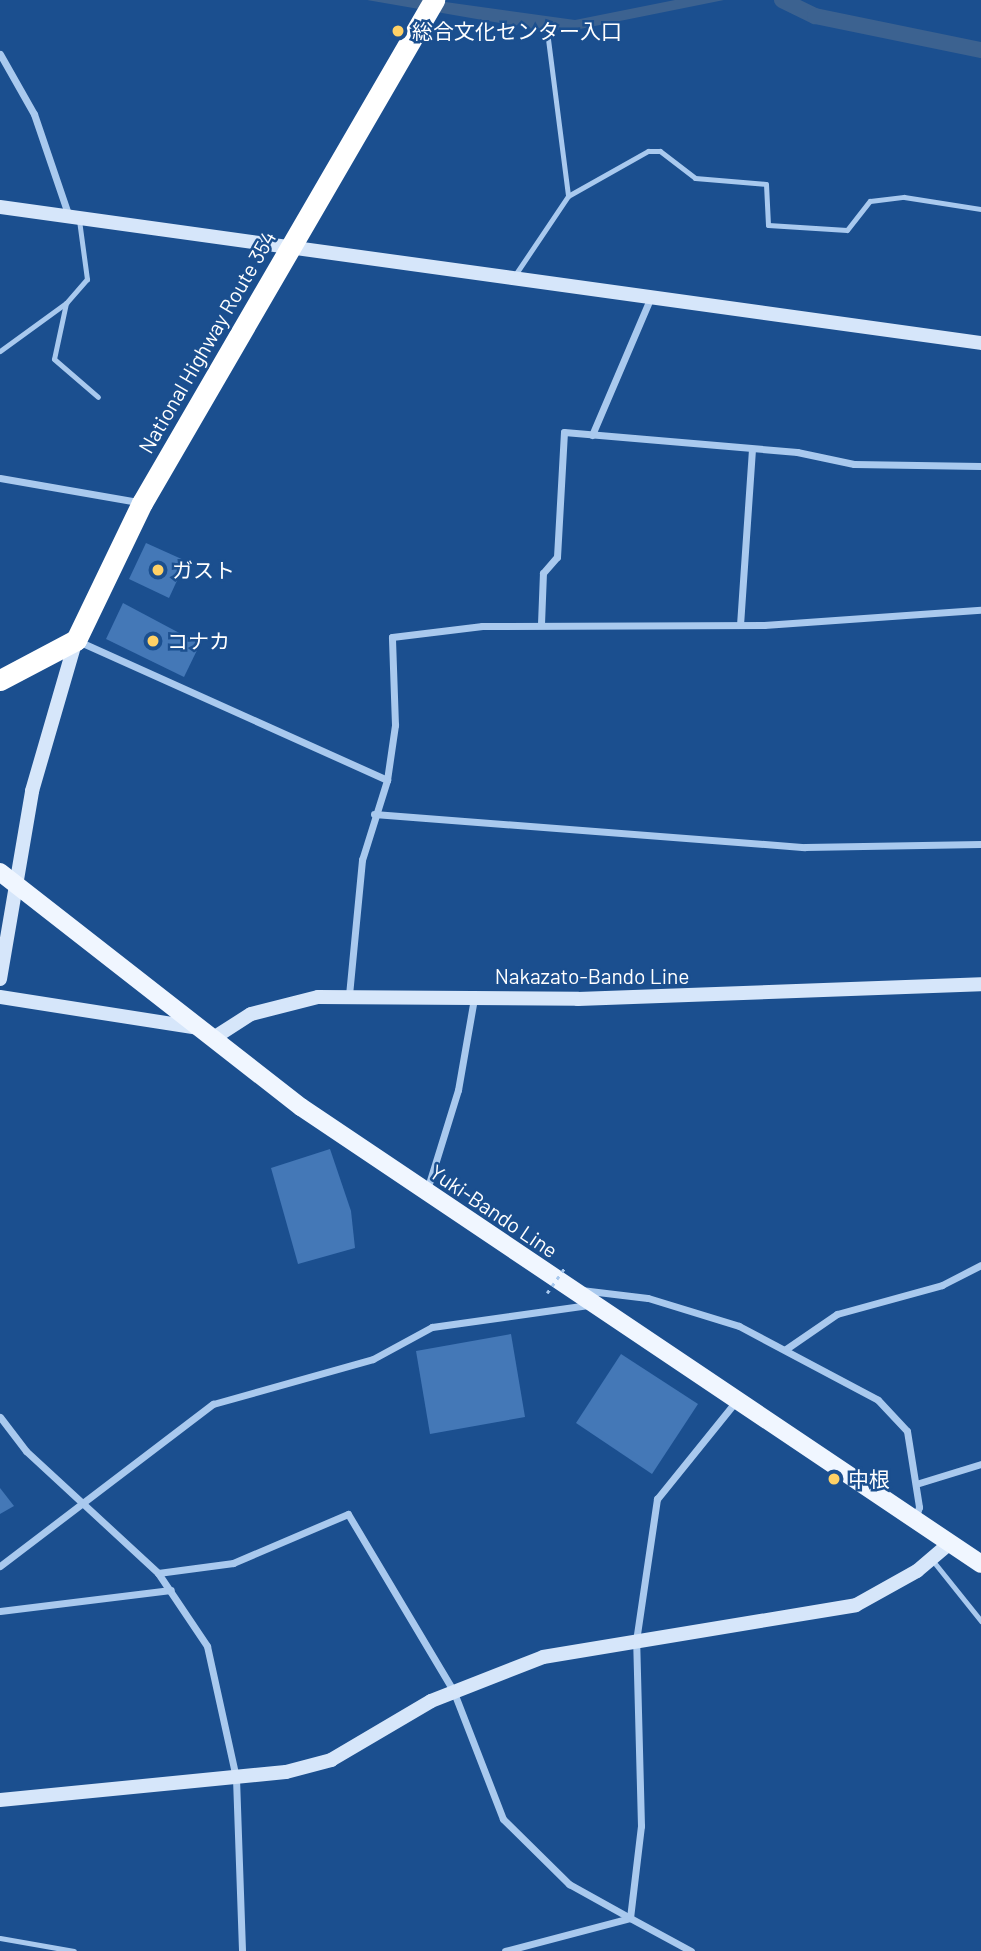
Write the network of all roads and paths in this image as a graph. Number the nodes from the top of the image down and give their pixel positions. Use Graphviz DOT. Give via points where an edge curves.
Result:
graph roads {
  1 [pos="434,0"];
  2 [pos="548,39"];
  3 [pos="0,54"];
  4 [pos="568,196"];
  5 [pos="0,207"];
  6 [pos="981,209"];
  7 [pos="74,219"];
  8 [pos="287,251"];
  9 [pos="511,280"];
  10 [pos="650,299"];
  11 [pos="66,303"];
  12 [pos="981,343"];
  13 [pos="0,351"];
  14 [pos="98,397"];
  15 [pos="592,435"];
  16 [pos="752,449"];
  17 [pos="981,466"];
  18 [pos="0,478"];
  19 [pos="142,503"];
  20 [pos="981,610"];
  21 [pos="541,624"];
  22 [pos="740,625"];
  23 [pos="76,640"];
  24 [pos="0,680"];
  25 [pos="387,780"];
  26 [pos="374,814"];
  27 [pos="981,844"];
  28 [pos="7,878"];
  29 [pos="0,979"];
  30 [pos="981,984"];
  31 [pos="349,995"];
  32 [pos="0,997"];
  33 [pos="474,997"];
  34 [pos="198,1028"];
  35 [pos="212,1039"];
  36 [pos="426,1193"];
  37 [pos="981,1265"];
  38 [pos="566,1266"];
  39 [pos="570,1289"];
  40 [pos="547,1293"];
  41 [pos="592,1304"];
  42 [pos="786,1349"];
  43 [pos="736,1400"];
  44 [pos="0,1418"];
  45 [pos="981,1464"];
  46 [pos="916,1484"];
  47 [pos="89,1504"];
  48 [pos="915,1520"];
  49 [pos="950,1543"];
  50 [pos="932,1560"];
  51 [pos="981,1563"];
  52 [pos="0,1566"];
  53 [pos="158,1573"];
  54 [pos="171,1590"];
  55 [pos="0,1611"];
  56 [pos="981,1621"];
  57 [pos="636,1641"];
  58 [pos="453,1690"];
  59 [pos="236,1778"];
  60 [pos="0,1800"];
  61 [pos="630,1919"];
  62 [pos="0,1938"];
  63 [pos="74,1951"];
  64 [pos="242,1951"];
  65 [pos="505,1951"];
  66 [pos="691,1951"];
  1 -- 8 [label="highway, National Highway Route 354"];
  2 -- 4 [label="lane"];
  3 -- 7 [label="street" via="33,114"];
  4 -- 6 [label="lane" via="648,150 660,151 695,178 766,184 768,225 847,230 870,201 904,197"];
  4 -- 9 [label="lane"];
  5 -- 7 [label="street"];
  7 -- 8 [label="street"];
  7 -- 11 [label="lane" via="86,279"];
  8 -- 9 [label="street"];
  8 -- 19 [label="highway, National Highway Route 354"];
  9 -- 10 [label="street"];
  10 -- 12 [label="street"];
  10 -- 15 [label="street"];
  11 -- 13 [label="lane"];
  11 -- 14 [label="lane" via="54,359"];
  15 -- 16 [label="street"];
  15 -- 21 [label="street" via="564,432 557,556 542,573"];
  16 -- 17 [label="street" via="854,464"];
  16 -- 22 [label="street"];
  18 -- 19 [label="street"];
  19 -- 23 [label="highway, National Highway Route 354"];
  20 -- 22 [label="street"];
  21 -- 22 [label="street"];
  21 -- 25 [label="street" via="420,629 392,637 395,725"];
  23 -- 24 [label="highway"];
  23 -- 25 [label="street"];
  23 -- 28 [label="street"];
  25 -- 26 [label="street"];
  26 -- 27 [label="street" via="805,847"];
  26 -- 31 [label="street" via="362,860"];
  28 -- 29 [label="street"];
  28 -- 34 [label="main road, Yuki-Bando Line"];
  30 -- 33 [label="street, Nakazato-Bando Line" via="694,997"];
  31 -- 33 [label="street, Nakazato-Bando Line"];
  31 -- 35 [label="street, Nakazato-Bando Line" via="272,1007"];
  32 -- 34 [label="street"];
  33 -- 36 [label="street" via="458,1090"];
  34 -- 35 [label="main road, Yuki-Bando Line"];
  35 -- 36 [label="main road, Yuki-Bando Line"];
  36 -- 39 [label="main road, Yuki-Bando Line"];
  37 -- 42 [label="street" via="942,1285 837,1314"];
  38 -- 40 [label="path, bridge"];
  39 -- 41 [label="main road, Yuki-Bando Line"];
  39 -- 42 [label="street" via="648,1298 739,1326"];
  41 -- 43 [label="main road, Yuki-Bando Line"];
  41 -- 47 [label="street" via="432,1327 373,1359 213,1404"];
  42 -- 46 [label="street" via="899,1416"];
  43 -- 48 [label="main road, Yuki-Bando Line"];
  43 -- 57 [label="street" via="657,1499"];
  44 -- 47 [label="street" via="26,1451"];
  45 -- 46 [label="street"];
  46 -- 48 [label="street"];
  47 -- 52 [label="street"];
  47 -- 53 [label="street"];
  48 -- 49 [label="main road, Yuki-Bando Line"];
  49 -- 50 [label="street"];
  49 -- 51 [label="main road, Yuki-Bando Line"];
  50 -- 56 [label="lane"];
  50 -- 57 [label="street" via="884,1591 836,1611"];
  53 -- 54 [label="street"];
  53 -- 58 [label="street" via="233,1563 348,1514"];
  54 -- 55 [label="street"];
  54 -- 59 [label="street" via="207,1646"];
  57 -- 58 [label="street" via="543,1657"];
  57 -- 61 [label="street" via="642,1784"];
  58 -- 59 [label="street" via="331,1760"];
  58 -- 61 [label="street" via="503,1819 569,1884"];
  59 -- 60 [label="street"];
  59 -- 64 [label="street"];
  61 -- 65 [label="street"];
  61 -- 66 [label="street"];
  62 -- 63 [label="lane"];
}
